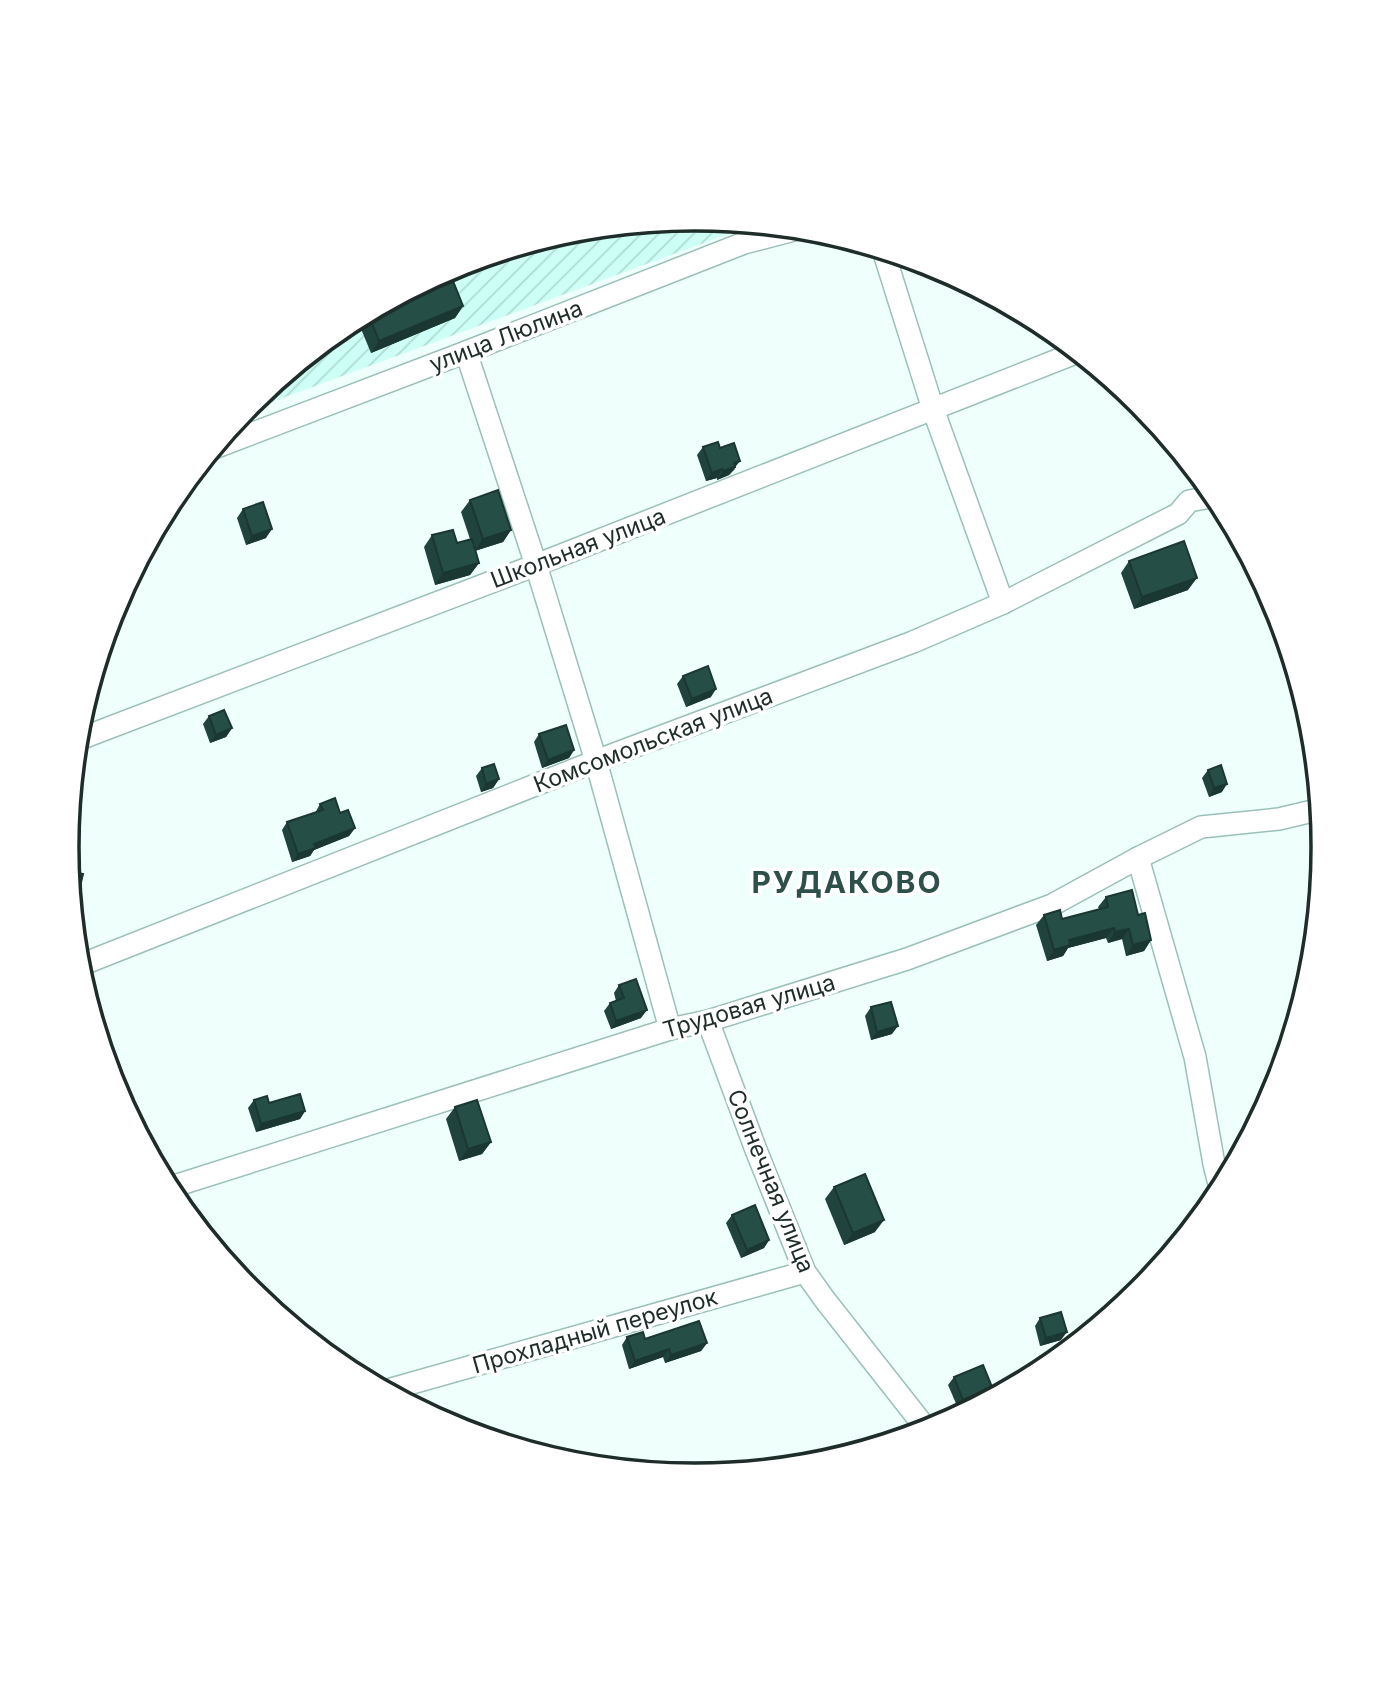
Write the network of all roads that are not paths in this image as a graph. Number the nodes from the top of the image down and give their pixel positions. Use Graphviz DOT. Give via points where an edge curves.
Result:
graph roads {
  1 [pos="772,236"];
  2 [pos="886,261"];
  3 [pos="466,352"];
  4 [pos="1068,356"];
  5 [pos="933,410"];
  6 [pos="233,440"];
  7 [pos="1203,498"];
  8 [pos="536,565"];
  9 [pos="1003,603"];
  10 [pos="90,735"];
  11 [pos="596,761"];
  12 [pos="1311,811"];
  13 [pos="1138,858"];
  14 [pos="90,961"];
  15 [pos="708,1021"];
  16 [pos="670,1029"];
  17 [pos="1217,1176"];
  18 [pos="179,1184"];
  19 [pos="805,1272"];
  20 [pos="397,1387"];
  21 [pos="921,1422"];
  1 -- 3 [label="street, улица Люлина"];
  2 -- 5 [label="street"];
  3 -- 6 [label="street, улица Люлина"];
  3 -- 8 [label="street"];
  4 -- 5 [label="street, Школьная улица"];
  5 -- 8 [label="street, Школьная улица"];
  5 -- 9 [label="street"];
  7 -- 9 [label="street, Комсомольская улица" via="1189,501 1178,514"];
  8 -- 10 [label="street, Школьная улица"];
  8 -- 11 [label="street"];
  9 -- 11 [label="street, Комсомольская улица" via="913,642"];
  11 -- 14 [label="street, Комсомольская улица"];
  11 -- 16 [label="street"];
  12 -- 13 [label="street, Трудовая улица" via="1200,827"];
  13 -- 15 [label="street, Трудовая улица" via="1052,905 907,959"];
  13 -- 17 [label="street" via="1195,1057"];
  15 -- 16 [label="street, Трудовая улица"];
  15 -- 19 [label="street, Солнечная улица"];
  16 -- 18 [label="street, Трудовая улица"];
  19 -- 20 [label="street, Прохладный переулок"];
  19 -- 21 [label="street, Солнечная улица"];
}
